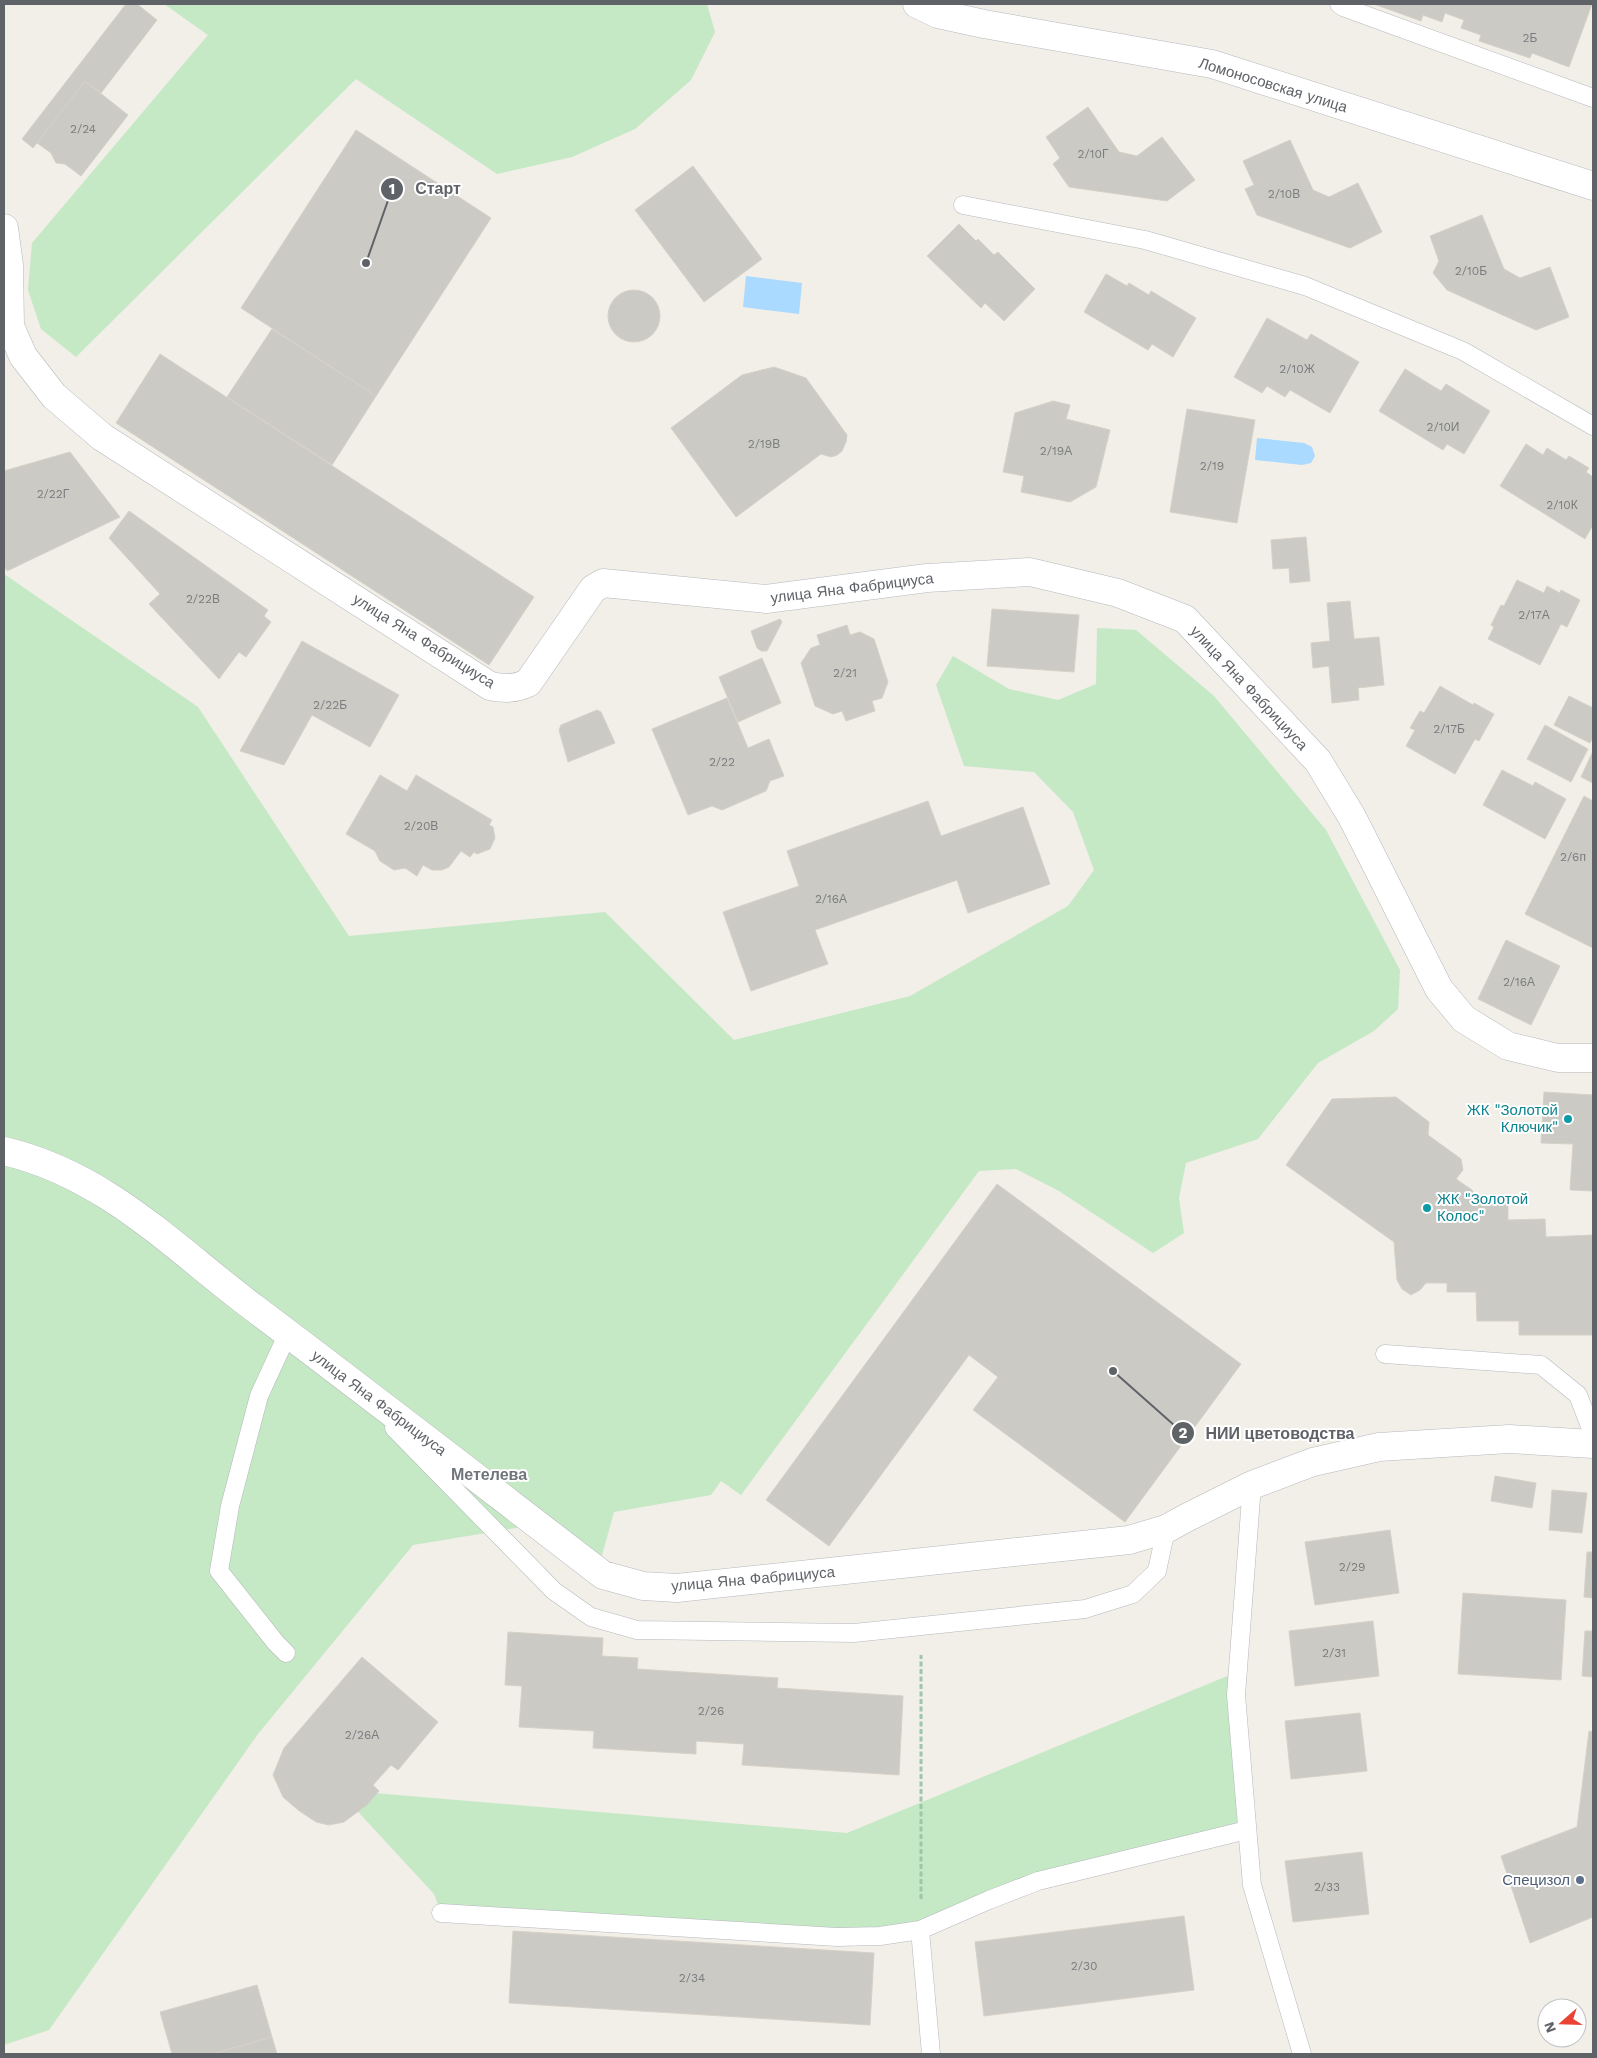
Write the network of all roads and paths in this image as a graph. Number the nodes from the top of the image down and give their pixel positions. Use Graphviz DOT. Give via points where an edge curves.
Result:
graph roads {
  1 [pos="917,4"];
  2 [pos="1339,4"];
  3 [pos="1593,98"];
  4 [pos="1593,186"];
  5 [pos="963,205"];
  6 [pos="4,228"];
  7 [pos="1593,426"];
  8 [pos="1593,1058"];
  9 [pos="4,1151"];
  10 [pos="288,1333"];
  11 [pos="1386,1354"];
  12 [pos="344,1375"];
  13 [pos="1593,1434"];
  14 [pos="1593,1444"];
  15 [pos="1252,1486"];
  16 [pos="1166,1529"];
  17 [pos="921,1649"];
  18 [pos="286,1653"];
  19 [pos="1247,1830"];
  20 [pos="441,1913"];
  21 [pos="920,1930"];
  22 [pos="931,2054"];
  23 [pos="1302,2054"];
  1 -- 4 [label="street, Ломоносовская улица" via="938,14 984,24 1212,64"];
  2 -- 3 [label="lane"];
  5 -- 7 [label="lane" via="1145,240 1306,286 1464,351"];
  6 -- 8 [label="street, улица Яна Фабрициуса" via="10,326 23,356 54,396 102,438 490,686 505,689 528,683 593,589 603,583 766,599 927,578 1030,572 1118,593 1185,619 1318,762 1352,817 1439,989 1464,1019 1508,1046 1558,1058"];
  9 -- 10 [label="street, улица Яна Фабрициуса" via="73,1174 123,1204"];
  10 -- 12 [label="street, улица Яна Фабрициуса"];
  10 -- 18 [label="lane" via="260,1396 230,1506 219,1571"];
  11 -- 13 [label="lane" via="1541,1365 1578,1394"];
  12 -- 16 [label="street, улица Яна Фабрициуса" via="603,1575 643,1586 677,1588 1129,1540"];
  12 -- 16 [label="lane" via="554,1591 591,1617 637,1630 854,1633 1085,1608 1133,1594 1157,1571"];
  14 -- 15 [label="street, улица Яна Фабрициуса" via="1509,1439 1379,1447 1313,1462"];
  15 -- 16 [label="street, улица Яна Фабрициуса"];
  15 -- 19 [label="lane" via="1236,1694"];
  17 -- 21 [label="path"];
  19 -- 21 [label="lane" via="1038,1881"];
  19 -- 23 [label="lane" via="1252,1886"];
  20 -- 21 [label="lane" via="837,1937 880,1936"];
  21 -- 22 [label="lane"];
}
